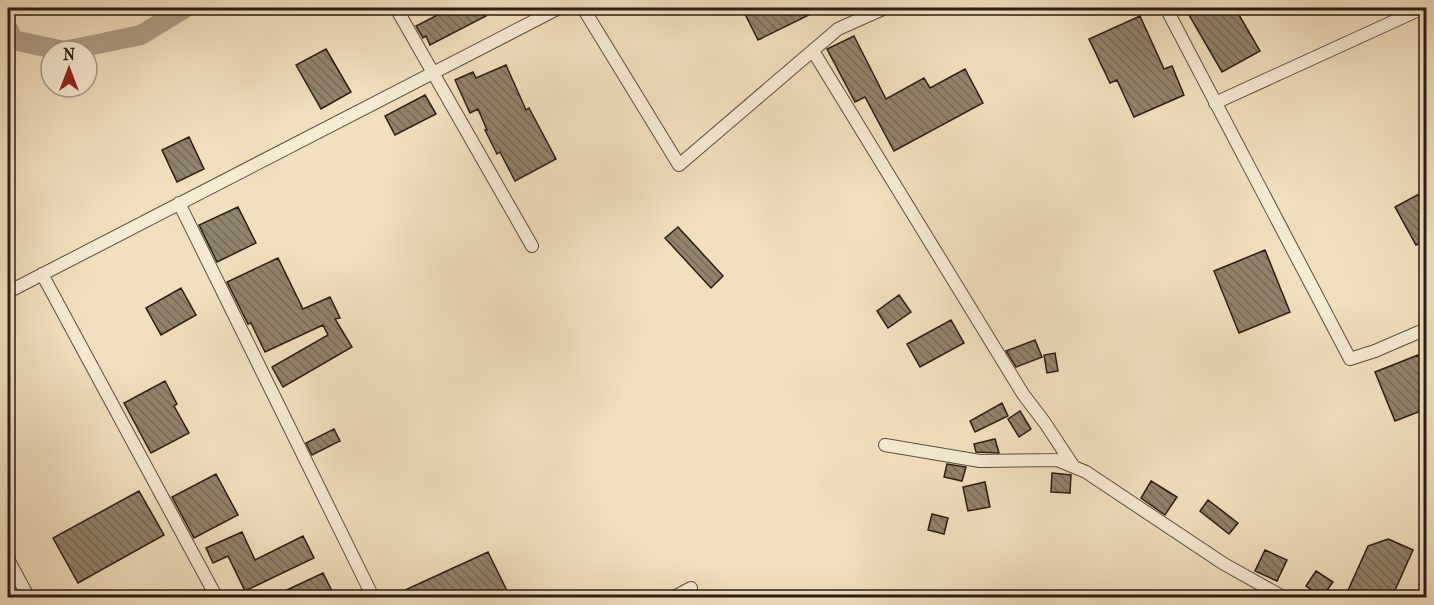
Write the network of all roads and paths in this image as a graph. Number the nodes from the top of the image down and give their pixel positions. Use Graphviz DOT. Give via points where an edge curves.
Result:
graph roads {
  1 [pos="396,8"];
  2 [pos="559,8"];
  3 [pos="583,8"];
  4 [pos="885,8"];
  5 [pos="1166,8"];
  6 [pos="1424,8"];
  7 [pos="813,51"];
  8 [pos="433,72"];
  9 [pos="1215,103"];
  10 [pos="179,203"];
  11 [pos="532,246"];
  12 [pos="42,274"];
  13 [pos="8,292"];
  14 [pos="1426,329"];
  15 [pos="885,445"];
  16 [pos="1074,467"];
  17 [pos="8,559"];
  18 [pos="691,588"];
  19 [pos="370,591"];
  20 [pos="29,597"];
  21 [pos="217,597"];
  22 [pos="672,597"];
  23 [pos="1285,597"];
  1 -- 8 [label="street"];
  2 -- 8 [label="street"];
  3 -- 7 [label="street" via="679,165"];
  4 -- 7 [label="street" via="838,29"];
  5 -- 9 [label="street"];
  6 -- 9 [label="street"];
  7 -- 16 [label="street" via="1023,394"];
  8 -- 10 [label="street"];
  8 -- 11 [label="street"];
  9 -- 14 [label="street" via="1350,360"];
  10 -- 12 [label="street"];
  10 -- 19 [label="street"];
  12 -- 13 [label="street"];
  12 -- 21 [label="street"];
  15 -- 16 [label="street" via="980,461 1057,460"];
  16 -- 23 [label="street" via="1224,564"];
  17 -- 20 [label="street"];
  18 -- 22 [label="street"];
}
